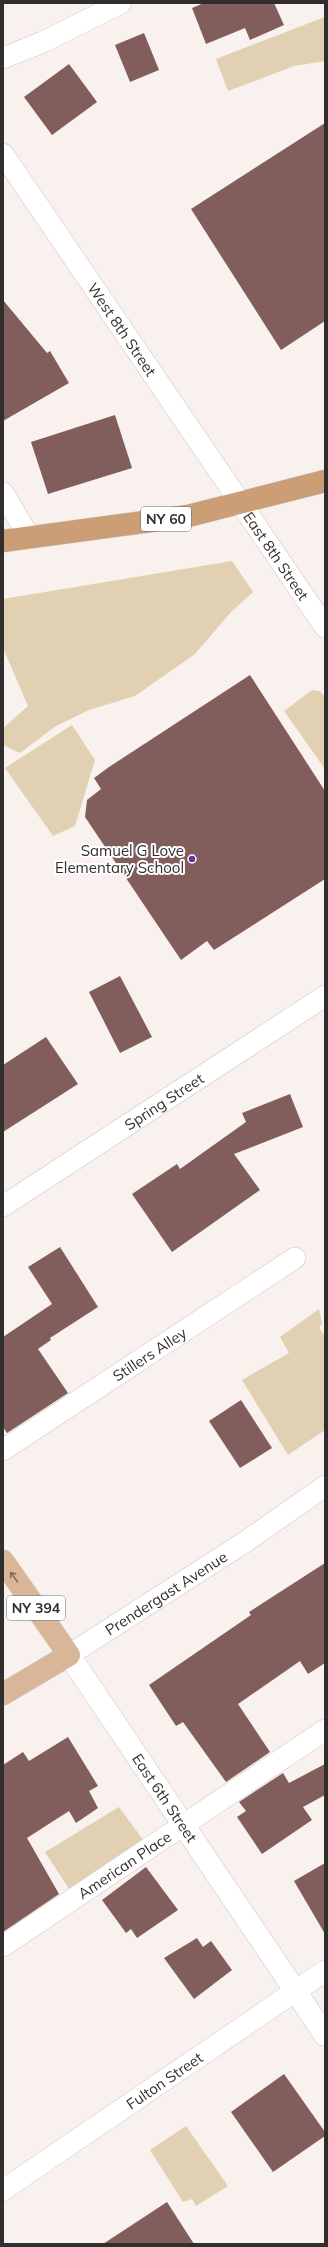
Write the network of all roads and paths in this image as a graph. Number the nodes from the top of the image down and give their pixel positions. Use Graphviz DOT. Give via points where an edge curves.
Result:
graph roads {
  1 [pos="121,3"];
  2 [pos="3,58"];
  3 [pos="3,154"];
  4 [pos="325,481"];
  5 [pos="3,493"];
  6 [pos="243,503"];
  7 [pos="30,538"];
  8 [pos="3,541"];
  9 [pos="325,626"];
  10 [pos="325,996"];
  11 [pos="3,1206"];
  12 [pos="294,1258"];
  13 [pos="3,1450"];
  14 [pos="325,1486"];
  15 [pos="3,1561"];
  16 [pos="69,1655"];
  17 [pos="3,1694"];
  18 [pos="325,1730"];
  19 [pos="185,1826"];
  20 [pos="3,1946"];
  21 [pos="325,1971"];
  22 [pos="295,1991"];
  23 [pos="325,2035"];
  24 [pos="3,2190"];
  1 -- 2 [label="street" via="43,42"];
  3 -- 6 [label="street, West 8th Street"];
  4 -- 6 [label="highway, NY 60"];
  5 -- 7 [label="street"];
  6 -- 7 [label="highway, NY 60" via="188,516"];
  6 -- 9 [label="street, East 8th Street"];
  7 -- 8 [label="highway, NY 60"];
  10 -- 11 [label="street, Spring Street"];
  12 -- 13 [label="street, Stillers Alley"];
  14 -- 16 [label="street, Prendergast Avenue" via="245,1542"];
  16 -- 15 [label="main road, East 6th Street / NY 394, one-way"];
  16 -- 17 [label="main road, Prendergast Avenue"];
  16 -- 19 [label="street, East 6th Street"];
  18 -- 19 [label="street, American Place"];
  19 -- 20 [label="street, American Place"];
  19 -- 22 [label="street, East 6th Street"];
  21 -- 22 [label="street, Fulton Street"];
  22 -- 23 [label="street, East 6th Street"];
  22 -- 24 [label="street, Fulton Street"];
}
